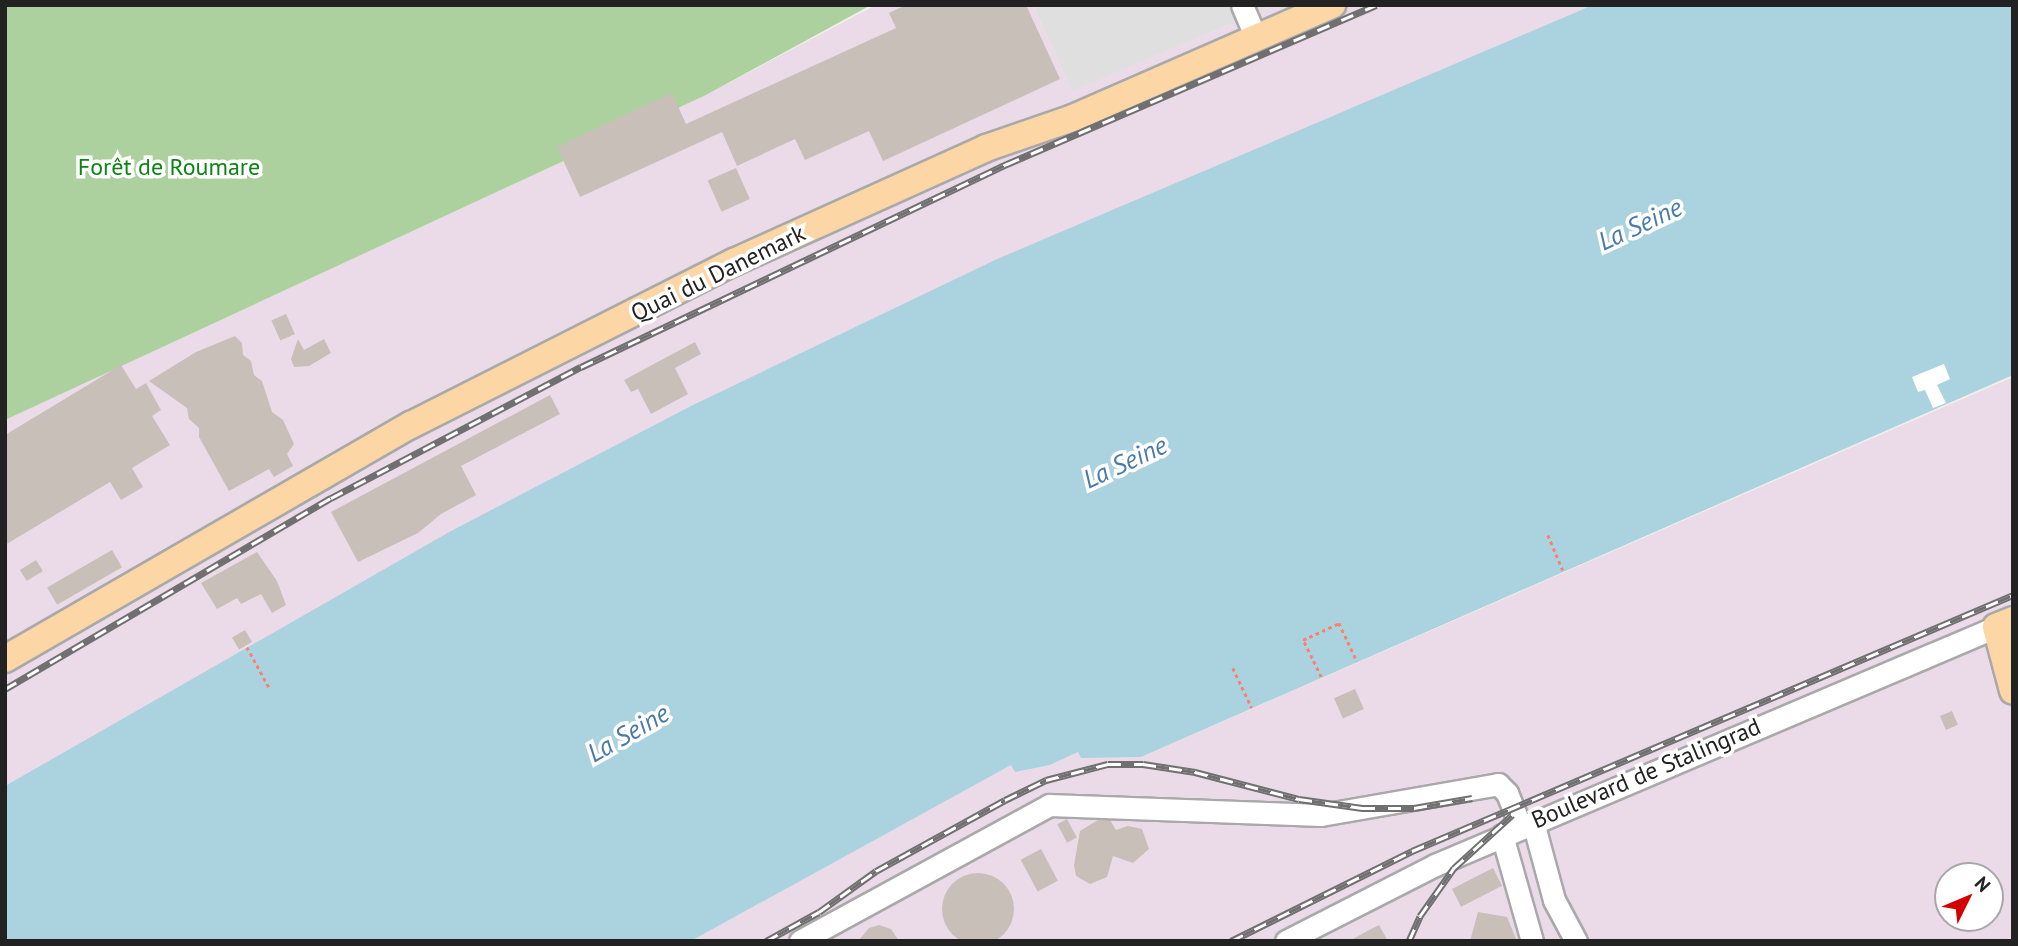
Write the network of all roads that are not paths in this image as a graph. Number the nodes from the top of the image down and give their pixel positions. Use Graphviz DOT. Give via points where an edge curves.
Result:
graph roads {
  1 [pos="1242,5"];
  2 [pos="1332,5"];
  3 [pos="1256,38"];
  4 [pos="2004,624"];
  5 [pos="5,659"];
  6 [pos="2013,691"];
  7 [pos="1519,828"];
  8 [pos="1323,932"];
  9 [pos="800,941"];
  10 [pos="1286,941"];
  11 [pos="1532,941"];
  12 [pos="1576,941"];
  1 -- 3 [label="street"];
  2 -- 3 [label="main road, Quai du Danemark"];
  3 -- 5 [label="main road, Quai du Danemark" via="1073,118 986,148 734,262 401,431"];
  4 -- 6 [label="main road"];
  4 -- 7 [label="street, Boulevard de Stalingrad"];
  7 -- 8 [label="street, Boulevard de Stalingrad"];
  7 -- 9 [label="street" via="1507,793 1498,785 1321,815 1049,804"];
  7 -- 11 [label="street"];
  7 -- 12 [label="street"];
  8 -- 10 [label="street, Boulevard de Stalingrad"];
}
